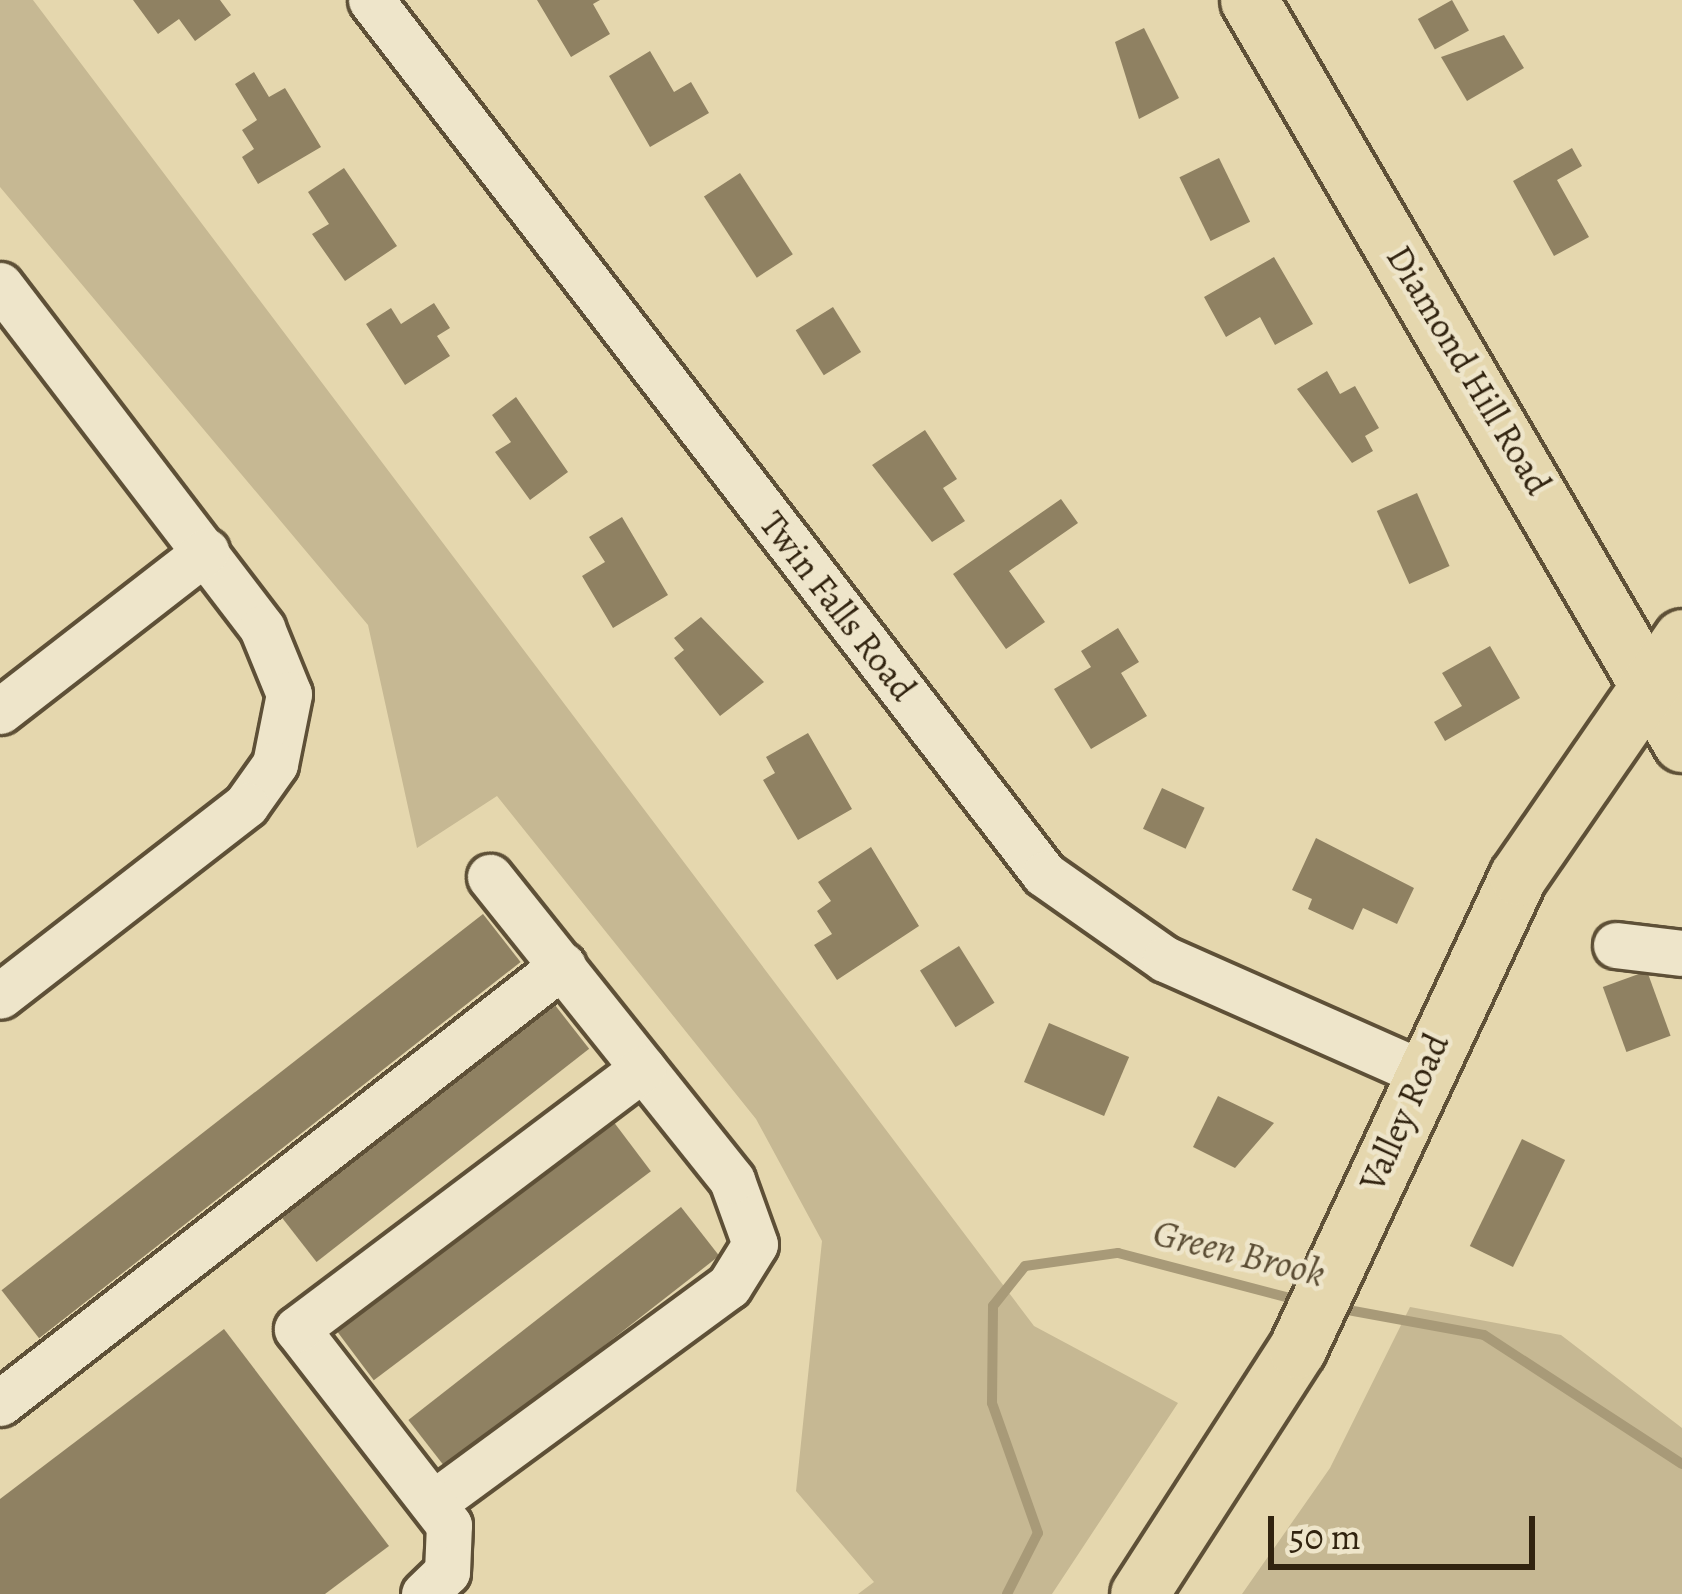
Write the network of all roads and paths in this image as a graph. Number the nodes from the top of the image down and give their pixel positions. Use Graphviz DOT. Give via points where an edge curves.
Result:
graph roads {
  1 [pos="371,0"];
  2 [pos="1249,0"];
  3 [pos="0,285"];
  4 [pos="206,551"];
  5 [pos="1666,656"];
  6 [pos="0,711"];
  7 [pos="1682,743"];
  8 [pos="490,877"];
  9 [pos="1616,945"];
  10 [pos="1682,953"];
  11 [pos="563,965"];
  12 [pos="0,995"];
  13 [pos="643,1068"];
  14 [pos="1420,1072"];
  15 [pos="0,1403"];
  16 [pos="436,1501"];
  17 [pos="424,1594"];
  18 [pos="1139,1594"];
  1 -- 14 [label="street, Twin Falls Road" via="1044,874 1166,959"];
  2 -- 5 [label="main road, Diamond Hill Road"];
  3 -- 4 [label="street"];
  4 -- 6 [label="street"];
  4 -- 12 [label="street" via="286,672 274,764 246,805"];
  5 -- 7 [label="main road, Diamond Hill Road"];
  5 -- 14 [label="main road, Valley Road" via="1518,876"];
  8 -- 11 [label="street"];
  9 -- 10 [label="street"];
  11 -- 13 [label="street"];
  11 -- 15 [label="street"];
  13 -- 16 [label="street" via="746,1203 748,1264"];
  13 -- 16 [label="street" via="296,1329"];
  14 -- 18 [label="main road, Valley Road" via="1297,1349"];
  16 -- 17 [label="street" via="453,1547 447,1572"];
}
